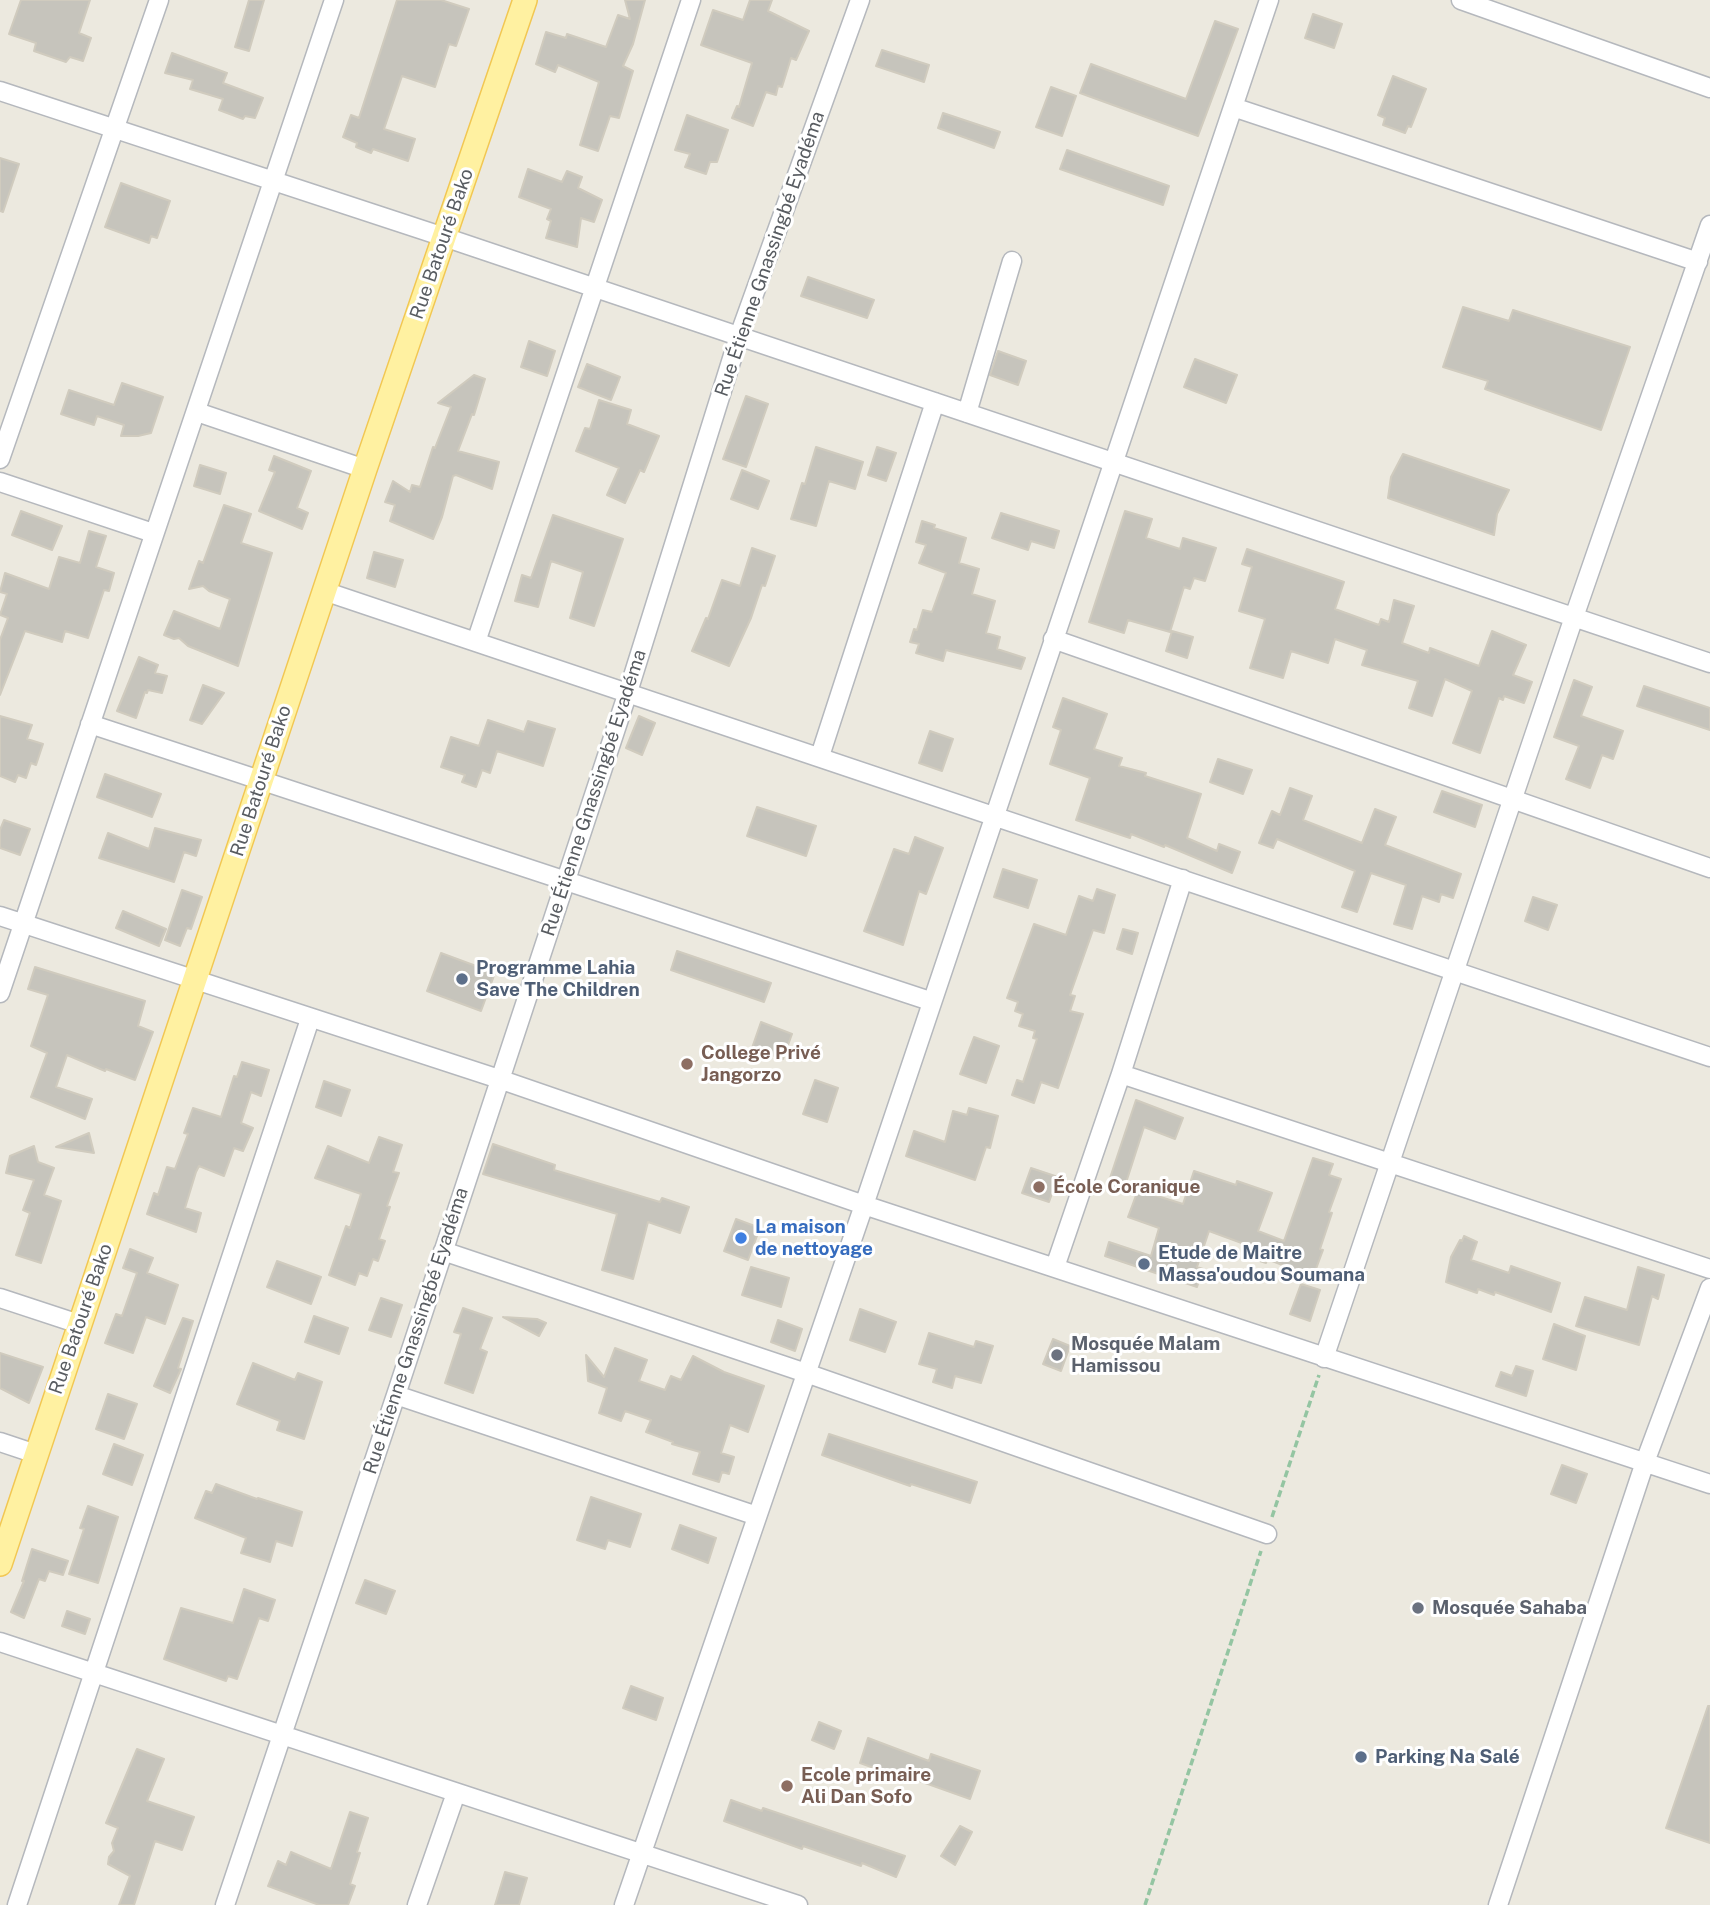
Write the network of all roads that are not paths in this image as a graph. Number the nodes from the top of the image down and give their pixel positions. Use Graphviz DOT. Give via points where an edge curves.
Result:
graph roads {
  1 [pos="159,0"];
  2 [pos="334,0"];
  3 [pos="525,0"];
  4 [pos="691,0"];
  5 [pos="860,0"];
  6 [pos="1269,0"];
  7 [pos="1461,0"];
  8 [pos="1710,88"];
  9 [pos="0,91"];
  10 [pos="1233,107"];
  11 [pos="113,128"];
  12 [pos="273,181"];
  13 [pos="1710,225"];
  14 [pos="444,237"];
  15 [pos="1012,261"];
  16 [pos="1698,262"];
  17 [pos="595,287"];
  18 [pos="739,336"];
  19 [pos="935,402"];
  20 [pos="197,412"];
  21 [pos="967,413"];
  22 [pos="0,458"];
  23 [pos="1114,462"];
  24 [pos="365,469"];
  25 [pos="0,482"];
  26 [pos="153,533"];
  27 [pos="324,591"];
  28 [pos="1574,617"];
  29 [pos="1053,639"];
  30 [pos="476,642"];
  31 [pos="1710,663"];
  32 [pos="628,692"];
  33 [pos="90,724"];
  34 [pos="820,756"];
  35 [pos="262,780"];
  36 [pos="1514,798"];
  37 [pos="994,815"];
  38 [pos="1710,868"];
  39 [pos="1183,878"];
  40 [pos="565,882"];
  41 [pos="0,916"];
  42 [pos="23,924"];
  43 [pos="1456,971"];
  44 [pos="195,981"];
  45 [pos="0,993"];
  46 [pos="930,1001"];
  47 [pos="310,1019"];
  48 [pos="1710,1057"];
  49 [pos="1121,1074"];
  50 [pos="499,1079"];
  51 [pos="1391,1162"];
  52 [pos="864,1205"];
  53 [pos="443,1251"];
  54 [pos="1055,1267"];
  55 [pos="1710,1269"];
  56 [pos="1710,1288"];
  57 [pos="0,1298"];
  58 [pos="79,1324"];
  59 [pos="1324,1357"];
  60 [pos="806,1373"];
  61 [pos="396,1395"];
  62 [pos="0,1442"];
  63 [pos="36,1454"];
  64 [pos="1645,1462"];
  65 [pos="1710,1484"];
  66 [pos="757,1516"];
  67 [pos="1267,1534"];
  68 [pos="0,1564"];
  69 [pos="0,1642"];
  70 [pos="95,1673"];
  71 [pos="282,1734"];
  72 [pos="456,1793"];
  73 [pos="642,1852"];
  74 [pos="17,1905"];
  75 [pos="225,1905"];
  76 [pos="417,1905"];
  77 [pos="624,1905"];
  78 [pos="797,1905"];
  79 [pos="1497,1905"];
  1 -- 11 [label="street"];
  2 -- 12 [label="street"];
  3 -- 14 [label="main road, Rue Batouré Bako"];
  4 -- 17 [label="street"];
  5 -- 18 [label="street, Rue Étienne Gnassingbé Eyadéma"];
  6 -- 10 [label="street"];
  7 -- 8 [label="street"];
  9 -- 11 [label="street"];
  10 -- 16 [label="street"];
  10 -- 23 [label="street"];
  11 -- 12 [label="street"];
  11 -- 22 [label="street"];
  12 -- 14 [label="street"];
  12 -- 20 [label="street"];
  13 -- 16 [label="street"];
  14 -- 17 [label="street"];
  14 -- 24 [label="main road, Rue Batouré Bako"];
  15 -- 21 [label="street"];
  16 -- 28 [label="street"];
  17 -- 18 [label="street"];
  17 -- 30 [label="street"];
  18 -- 19 [label="street"];
  18 -- 32 [label="street, Rue Étienne Gnassingbé Eyadéma"];
  19 -- 21 [label="street"];
  19 -- 34 [label="street"];
  20 -- 24 [label="street"];
  20 -- 26 [label="street"];
  21 -- 23 [label="street"];
  23 -- 28 [label="street"];
  23 -- 29 [label="street"];
  24 -- 27 [label="main road, Rue Batouré Bako"];
  25 -- 26 [label="street"];
  26 -- 33 [label="street"];
  27 -- 30 [label="street"];
  27 -- 35 [label="main road, Rue Batouré Bako"];
  28 -- 31 [label="street"];
  28 -- 36 [label="street"];
  29 -- 36 [label="street"];
  29 -- 37 [label="street"];
  30 -- 32 [label="street"];
  32 -- 34 [label="street"];
  32 -- 40 [label="street, Rue Étienne Gnassingbé Eyadéma"];
  33 -- 35 [label="street"];
  33 -- 42 [label="street"];
  34 -- 37 [label="street"];
  35 -- 40 [label="street"];
  35 -- 44 [label="main road, Rue Batouré Bako"];
  36 -- 38 [label="street"];
  36 -- 43 [label="street"];
  37 -- 39 [label="street"];
  37 -- 46 [label="street"];
  39 -- 43 [label="street"];
  39 -- 49 [label="street"];
  40 -- 46 [label="street"];
  40 -- 50 [label="street, Rue Étienne Gnassingbé Eyadéma"];
  41 -- 42 [label="street"];
  42 -- 44 [label="street"];
  42 -- 45 [label="street"];
  43 -- 48 [label="street"];
  43 -- 51 [label="street"];
  44 -- 47 [label="street"];
  44 -- 58 [label="main road, Rue Batouré Bako"];
  46 -- 52 [label="street"];
  47 -- 50 [label="street"];
  47 -- 70 [label="street"];
  49 -- 51 [label="street"];
  49 -- 54 [label="street"];
  50 -- 52 [label="street"];
  50 -- 53 [label="street, Rue Étienne Gnassingbé Eyadéma"];
  51 -- 55 [label="street"];
  51 -- 59 [label="street"];
  52 -- 54 [label="street"];
  52 -- 60 [label="street"];
  53 -- 60 [label="street"];
  53 -- 61 [label="street, Rue Étienne Gnassingbé Eyadéma"];
  54 -- 59 [label="street"];
  56 -- 64 [label="street"];
  57 -- 58 [label="street"];
  58 -- 63 [label="main road, Rue Batouré Bako"];
  59 -- 64 [label="street"];
  60 -- 66 [label="street"];
  60 -- 67 [label="street"];
  61 -- 66 [label="street"];
  61 -- 71 [label="street, Rue Étienne Gnassingbé Eyadéma"];
  62 -- 63 [label="street"];
  63 -- 68 [label="main road, Rue Batouré Bako"];
  64 -- 65 [label="street"];
  64 -- 79 [label="street"];
  66 -- 73 [label="street"];
  69 -- 70 [label="street"];
  70 -- 71 [label="street"];
  70 -- 74 [label="street"];
  71 -- 72 [label="street"];
  71 -- 75 [label="street, Rue Étienne Gnassingbé Eyadéma"];
  72 -- 73 [label="street"];
  72 -- 76 [label="street"];
  73 -- 77 [label="street"];
  73 -- 78 [label="street"];
}
